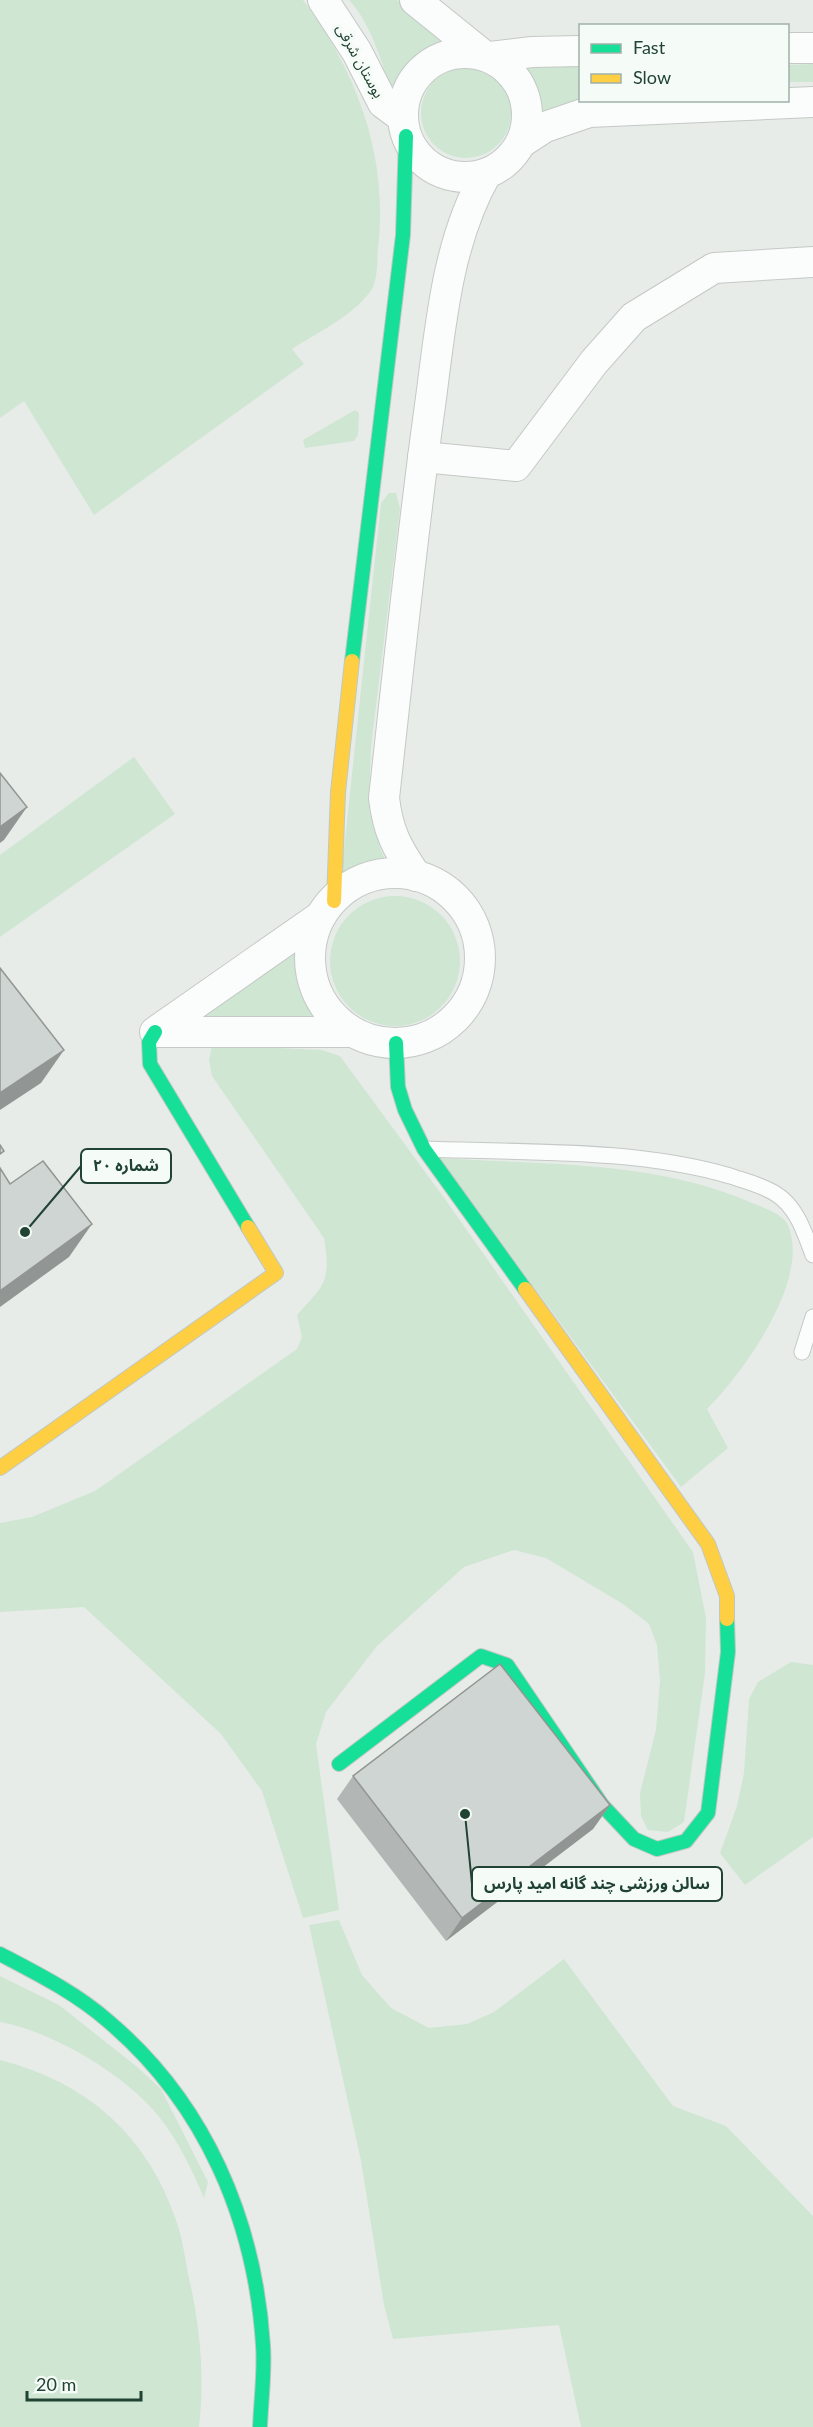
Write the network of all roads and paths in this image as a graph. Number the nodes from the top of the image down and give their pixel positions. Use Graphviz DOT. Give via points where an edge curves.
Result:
graph roads {
  1 [pos="323,0"];
  2 [pos="415,0"];
  3 [pos="789,48"];
  4 [pos="813,48"];
  5 [pos="579,51"];
  6 [pos="487,56"];
  7 [pos="813,102"];
  8 [pos="404,127"];
  9 [pos="522,142"];
  10 [pos="486,174"];
  11 [pos="813,262"];
  12 [pos="423,457"];
  13 [pos="416,876"];
  14 [pos="327,909"];
  15 [pos="155,1032"];
  16 [pos="352,1032"];
  17 [pos="396,1043"];
  18 [pos="424,1149"];
  19 [pos="813,1255"];
  20 [pos="813,1317"];
  21 [pos="802,1352"];
  22 [pos="0,1468"];
  23 [pos="339,1764"];
  24 [pos="0,1954"];
  25 [pos="260,2427"];
  1 -- 8 [label="street, بوستان شرقی" via="357,52 383,103"];
  2 -- 6 [label="street"];
  3 -- 4 [label="street"];
  5 -- 6 [label="street"];
  6 -- 8 [label="street" via="464,52 444,56 427,66 405,98"];
  6 -- 9 [label="street" via="504,66 524,93 527,126"];
  7 -- 9 [label="street" via="589,112 545,127"];
  8 -- 10 [label="street" via="414,151 438,171 453,177"];
  8 -- 14 [label="main road" via="403,235 372,481"];
  9 -- 10 [label="street" via="500,167"];
  10 -- 12 [label="street" via="465,216 447,286"];
  11 -- 12 [label="street" via="714,268 634,316 516,466"];
  12 -- 13 [label="street" via="384,798 395,846"];
  13 -- 14 [label="street" via="372,876 351,887"];
  13 -- 17 [label="street" via="436,883 469,915 480,958 469,1000 447,1025 417,1040"];
  14 -- 15 [label="street"];
  14 -- 16 [label="street" via="312,937 312,981 321,1001"];
  15 -- 16 [label="street"];
  15 -- 22 [label="main road" via="149,1042 150,1064 276,1273"];
  16 -- 17 [label="street"];
  17 -- 18 [label="main road" via="393,1074 398,1096"];
  18 -- 19 [label="lane" via="559,1154 703,1168 778,1195 800,1221"];
  18 -- 23 [label="main road" via="708,1544 727,1596 728,1652 708,1813 686,1841 657,1849 634,1839 602,1805 507,1665 480,1656"];
  20 -- 21 [label="lane"];
  24 -- 25 [label="main road" via="37,1971 76,1996 143,2050 183,2097 216,2156 237,2208 254,2272 263,2345"];
}
